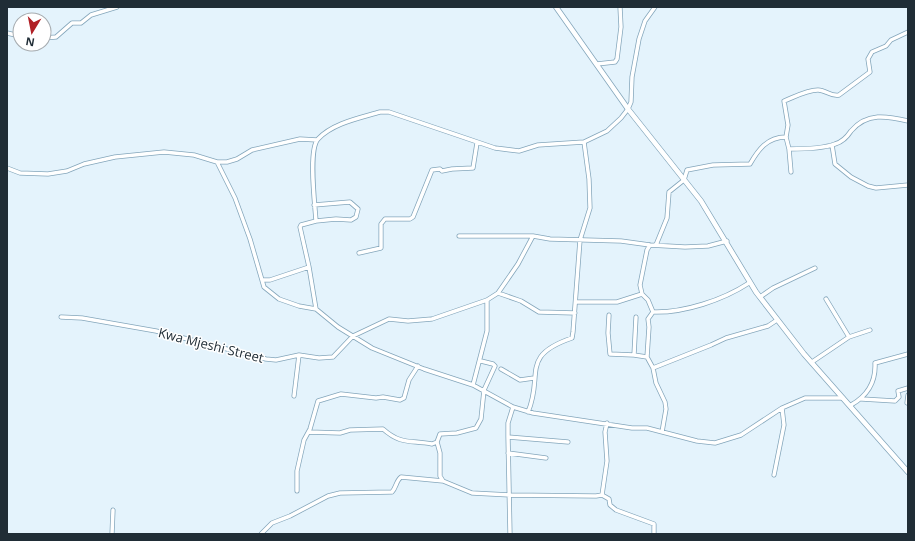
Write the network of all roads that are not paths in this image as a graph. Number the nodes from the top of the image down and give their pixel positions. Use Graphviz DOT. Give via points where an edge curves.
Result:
graph roads {
  1 [pos="117,7"];
  2 [pos="556,7"];
  3 [pos="620,7"];
  4 [pos="655,7"];
  5 [pos="908,32"];
  6 [pos="52,37"];
  7 [pos="597,64"];
  8 [pos="628,109"];
  9 [pos="908,121"];
  10 [pos="786,137"];
  11 [pos="317,140"];
  12 [pos="584,142"];
  13 [pos="477,143"];
  14 [pos="832,145"];
  15 [pos="789,148"];
  16 [pos="217,162"];
  17 [pos="7,168"];
  18 [pos="687,170"];
  19 [pos="791,172"];
  20 [pos="680,174"];
  21 [pos="684,180"];
  22 [pos="908,185"];
  23 [pos="314,205"];
  24 [pos="316,221"];
  25 [pos="458,236"];
  26 [pos="533,236"];
  27 [pos="580,240"];
  28 [pos="726,242"];
  29 [pos="650,245"];
  30 [pos="656,245"];
  31 [pos="359,253"];
  32 [pos="308,267"];
  33 [pos="815,268"];
  34 [pos="263,280"];
  35 [pos="750,283"];
  36 [pos="498,293"];
  37 [pos="642,294"];
  38 [pos="760,298"];
  39 [pos="826,299"];
  40 [pos="487,300"];
  41 [pos="576,302"];
  42 [pos="316,309"];
  43 [pos="653,312"];
  44 [pos="575,313"];
  45 [pos="609,315"];
  46 [pos="61,317"];
  47 [pos="636,317"];
  48 [pos="778,320"];
  49 [pos="870,330"];
  50 [pos="353,336"];
  51 [pos="849,337"];
  52 [pos="908,354"];
  53 [pos="299,355"];
  54 [pos="634,355"];
  55 [pos="647,357"];
  56 [pos="481,361"];
  57 [pos="812,362"];
  58 [pos="418,366"];
  59 [pos="653,368"];
  60 [pos="501,370"];
  61 [pos="534,378"];
  62 [pos="473,385"];
  63 [pos="908,388"];
  64 [pos="484,390"];
  65 [pos="908,395"];
  66 [pos="294,396"];
  67 [pos="844,398"];
  68 [pos="862,399"];
  69 [pos="907,403"];
  70 [pos="851,405"];
  71 [pos="513,407"];
  72 [pos="782,408"];
  73 [pos="528,412"];
  74 [pos="607,424"];
  75 [pos="309,432"];
  76 [pos="662,432"];
  77 [pos="508,437"];
  78 [pos="436,442"];
  79 [pos="568,442"];
  80 [pos="508,453"];
  81 [pos="546,458"];
  82 [pos="908,472"];
  83 [pos="774,475"];
  84 [pos="443,481"];
  85 [pos="297,491"];
  86 [pos="602,494"];
  87 [pos="510,495"];
  88 [pos="113,510"];
  89 [pos="112,534"];
  90 [pos="261,534"];
  91 [pos="510,534"];
  92 [pos="654,534"];
  1 -- 6 [label="street" via="91,16 81,23 72,23 56,37"];
  2 -- 7 [label="main road"];
  3 -- 7 [label="street" via="621,27 617,59 615,62"];
  4 -- 8 [label="street" via="645,21 639,39"];
  5 -- 10 [label="street" via="872,52 868,59 870,72 839,95 834,96 819,89 784,101 788,125"];
  7 -- 8 [label="main road"];
  8 -- 12 [label="street" via="607,130"];
  8 -- 20 [label="main road"];
  9 -- 14 [label="street" via="876,116 867,119 845,139"];
  10 -- 15 [label="street"];
  10 -- 18 [label="street" via="779,137 763,145 750,164 713,165"];
  11 -- 13 [label="street" via="329,130 368,116 389,112"];
  11 -- 16 [label="street" via="300,139 252,150 237,160"];
  11 -- 23 [label="street" via="314,150"];
  12 -- 13 [label="street" via="538,145 519,151"];
  12 -- 27 [label="street" via="590,208"];
  13 -- 31 [label="street" via="473,168 432,170 413,217 410,220 385,220 381,224 381,248"];
  14 -- 15 [label="street"];
  14 -- 22 [label="street" via="835,164 850,177 876,188"];
  15 -- 19 [label="street"];
  16 -- 17 [label="street" via="194,155 164,152 115,157 48,174 26,174"];
  16 -- 34 [label="street" via="235,198"];
  18 -- 20 [label="street"];
  18 -- 21 [label="street"];
  20 -- 21 [label="main road"];
  21 -- 28 [label="main road" via="701,201"];
  21 -- 30 [label="street" via="669,192 667,218"];
  23 -- 24 [label="street"];
  23 -- 24 [label="street" via="350,202 358,209 356,217 351,220"];
  24 -- 32 [label="street" via="301,225 300,228"];
  25 -- 26 [label="street"];
  26 -- 27 [label="street"];
  26 -- 36 [label="street"];
  27 -- 29 [label="street" via="621,240"];
  27 -- 41 [label="street"];
  28 -- 30 [label="street" via="685,247"];
  28 -- 35 [label="main road"];
  29 -- 30 [label="street"];
  29 -- 37 [label="street" via="640,285"];
  32 -- 34 [label="street"];
  32 -- 42 [label="street"];
  33 -- 38 [label="street" via="773,288"];
  34 -- 42 [label="street" via="264,287 279,299"];
  35 -- 38 [label="main road"];
  35 -- 43 [label="street" via="735,292 690,308 670,313"];
  36 -- 40 [label="street, Kwa Mjeshi Street"];
  36 -- 44 [label="street" via="522,301 539,312"];
  37 -- 41 [label="street" via="617,302"];
  37 -- 43 [label="street"];
  38 -- 48 [label="main road"];
  39 -- 51 [label="street"];
  40 -- 50 [label="street, Kwa Mjeshi Street" via="432,319 389,319"];
  40 -- 56 [label="street" via="487,331"];
  41 -- 44 [label="street"];
  42 -- 50 [label="street"];
  43 -- 55 [label="street" via="648,319"];
  44 -- 61 [label="street" via="572,338 555,344 540,357"];
  45 -- 54 [label="street" via="610,354"];
  46 -- 53 [label="street, Kwa Mjeshi Street" via="82,318 156,331 266,359 276,360"];
  47 -- 54 [label="street"];
  48 -- 57 [label="main road"];
  48 -- 59 [label="street" via="768,326 726,338"];
  49 -- 51 [label="street"];
  50 -- 53 [label="street, Kwa Mjeshi Street" via="332,357"];
  50 -- 58 [label="street" via="372,348"];
  51 -- 57 [label="street"];
  52 -- 68 [label="street" via="875,363 873,381"];
  53 -- 66 [label="street"];
  54 -- 55 [label="street"];
  55 -- 59 [label="street"];
  56 -- 62 [label="street"];
  56 -- 64 [label="street" via="495,366"];
  57 -- 67 [label="main road"];
  58 -- 62 [label="street"];
  58 -- 75 [label="street" via="409,380 404,398 400,400 341,394 318,400"];
  59 -- 76 [label="street" via="666,409"];
  60 -- 61 [label="street" via="520,380"];
  61 -- 73 [label="street" via="533,396"];
  62 -- 64 [label="street"];
  63 -- 68 [label="street" via="898,391 899,397 896,401"];
  64 -- 71 [label="street"];
  64 -- 78 [label="street" via="478,426 457,433 440,434"];
  65 -- 69 [label="street"];
  67 -- 70 [label="main road"];
  67 -- 72 [label="street" via="804,398"];
  68 -- 70 [label="street"];
  70 -- 82 [label="main road"];
  71 -- 73 [label="street"];
  71 -- 77 [label="street" via="508,423"];
  72 -- 76 [label="street" via="741,435 715,443"];
  72 -- 83 [label="street" via="784,425"];
  73 -- 74 [label="street"];
  74 -- 76 [label="street"];
  74 -- 86 [label="street" via="607,461"];
  75 -- 78 [label="street" via="340,433 350,430 383,429 399,440 432,444"];
  75 -- 85 [label="street" via="304,440 297,471"];
  77 -- 79 [label="street"];
  77 -- 80 [label="street"];
  78 -- 84 [label="street" via="440,453 440,476"];
  80 -- 81 [label="street"];
  80 -- 87 [label="street"];
  84 -- 87 [label="street" via="472,492"];
  84 -- 90 [label="street" via="401,477 392,492 340,493 328,496 272,523"];
  86 -- 87 [label="street"];
  86 -- 92 [label="street" via="616,510 654,524"];
  87 -- 91 [label="street"];
  88 -- 89 [label="street"];
}
